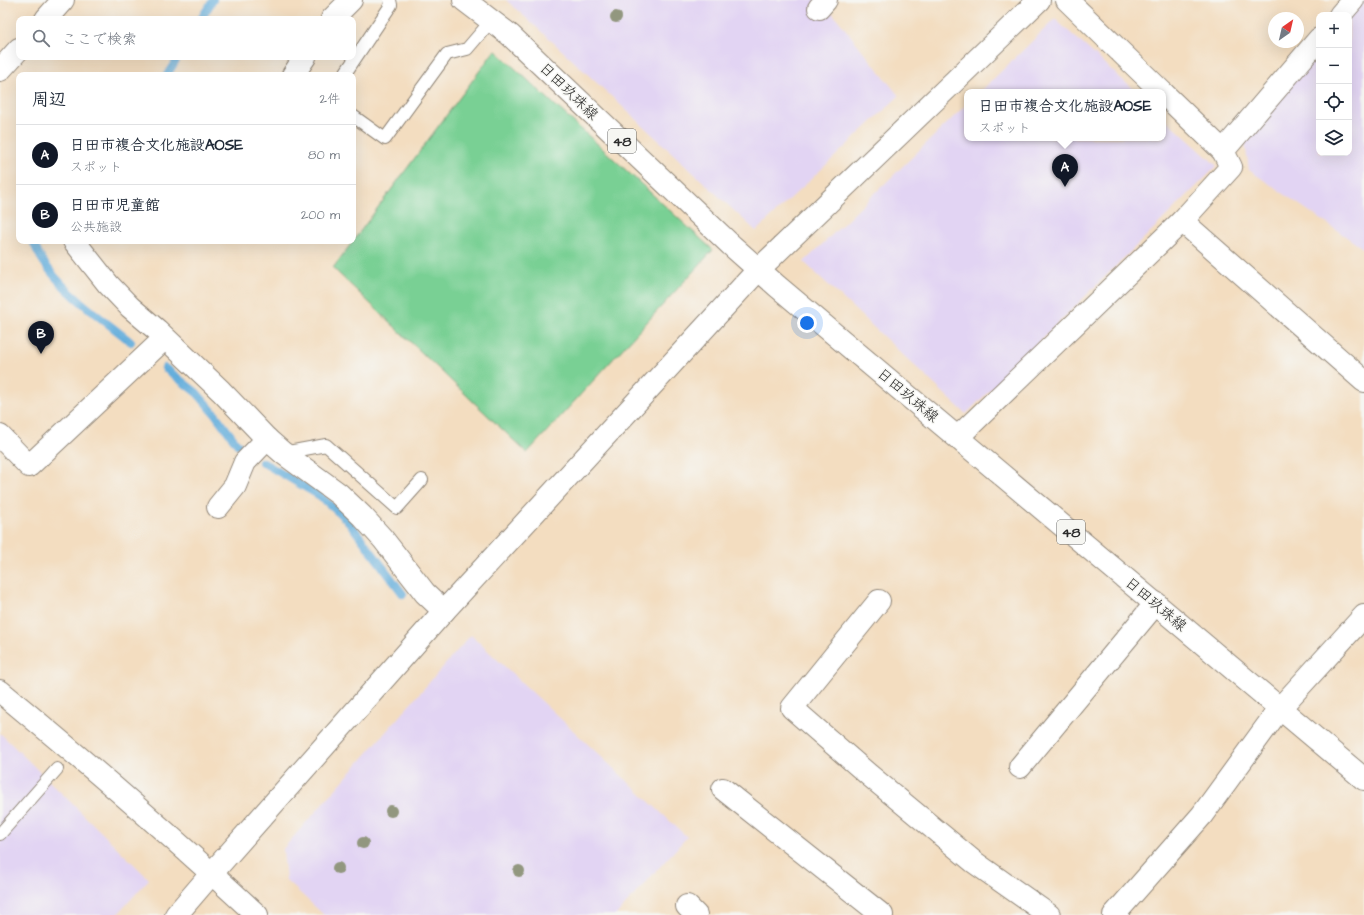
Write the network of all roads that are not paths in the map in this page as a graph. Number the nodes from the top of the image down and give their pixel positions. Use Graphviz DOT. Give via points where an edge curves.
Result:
graph roads {
  1 [pos="63,0"];
  2 [pos="351,0"];
  3 [pos="390,0"];
  4 [pos="464,0"];
  5 [pos="1039,0"];
  6 [pos="1066,0"];
  7 [pos="1353,0"];
  8 [pos="1343,12"];
  9 [pos="49,16"];
  10 [pos="335,16"];
  11 [pos="491,21"];
  12 [pos="1316,42"];
  13 [pos="356,57"];
  14 [pos="303,60"];
  15 [pos="354,60"];
  16 [pos="295,72"];
  17 [pos="346,72"];
  18 [pos="1158,89"];
  19 [pos="1166,97"];
  20 [pos="356,118"];
  21 [pos="1223,151"];
  22 [pos="1182,221"];
  23 [pos="76,244"];
  24 [pos="759,269"];
  25 [pos="165,338"];
  26 [pos="1364,381"];
  27 [pos="0,436"];
  28 [pos="958,437"];
  29 [pos="275,446"];
  30 [pos="422,480"];
  31 [pos="218,507"];
  32 [pos="879,601"];
  33 [pos="1156,604"];
  34 [pos="444,611"];
  35 [pos="1362,624"];
  36 [pos="0,691"];
  37 [pos="1280,708"];
  38 [pos="1020,767"];
  39 [pos="56,769"];
  40 [pos="1364,778"];
  41 [pos="723,789"];
  42 [pos="0,834"];
  43 [pos="212,873"];
  44 [pos="176,915"];
  45 [pos="257,915"];
  46 [pos="882,915"];
  47 [pos="1050,915"];
  48 [pos="1114,915"];
  1 -- 9 [label="street"];
  2 -- 10 [label="street"];
  3 -- 13 [label="lane" via="391,5"];
  4 -- 11 [label="street, 日田玖珠線 / 48"];
  5 -- 24 [label="street"];
  6 -- 18 [label="street"];
  7 -- 8 [label="street"];
  11 -- 20 [label="lane" via="467,49 447,54 385,139"];
  11 -- 24 [label="street, 日田玖珠線 / 48" via="510,35"];
  12 -- 21 [label="street"];
  14 -- 16 [label="street"];
  15 -- 17 [label="lane"];
  19 -- 21 [label="street"];
  21 -- 22 [label="street" via="1231,166"];
  22 -- 26 [label="street"];
  22 -- 28 [label="street"];
  23 -- 25 [label="street" via="108,284"];
  24 -- 28 [label="street, 日田玖珠線 / 48"];
  24 -- 34 [label="street"];
  25 -- 27 [label="street" via="29,466"];
  25 -- 29 [label="street"];
  28 -- 33 [label="street, 日田玖珠線 / 48"];
  29 -- 30 [label="lane" via="326,445 397,508"];
  29 -- 31 [label="street" via="245,462 235,486"];
  29 -- 34 [label="street" via="351,505 383,539 425,593"];
  32 -- 47 [label="street" via="792,708 869,776 974,862"];
  33 -- 37 [label="street, 日田玖珠線 / 48"];
  33 -- 38 [label="street"];
  34 -- 43 [label="street"];
  35 -- 37 [label="street"];
  36 -- 43 [label="street"];
  37 -- 40 [label="street, 日田玖珠線 / 48"];
  37 -- 48 [label="street" via="1202,815"];
  39 -- 42 [label="lane"];
  41 -- 46 [label="street"];
  43 -- 44 [label="street"];
  43 -- 45 [label="street"];
}
